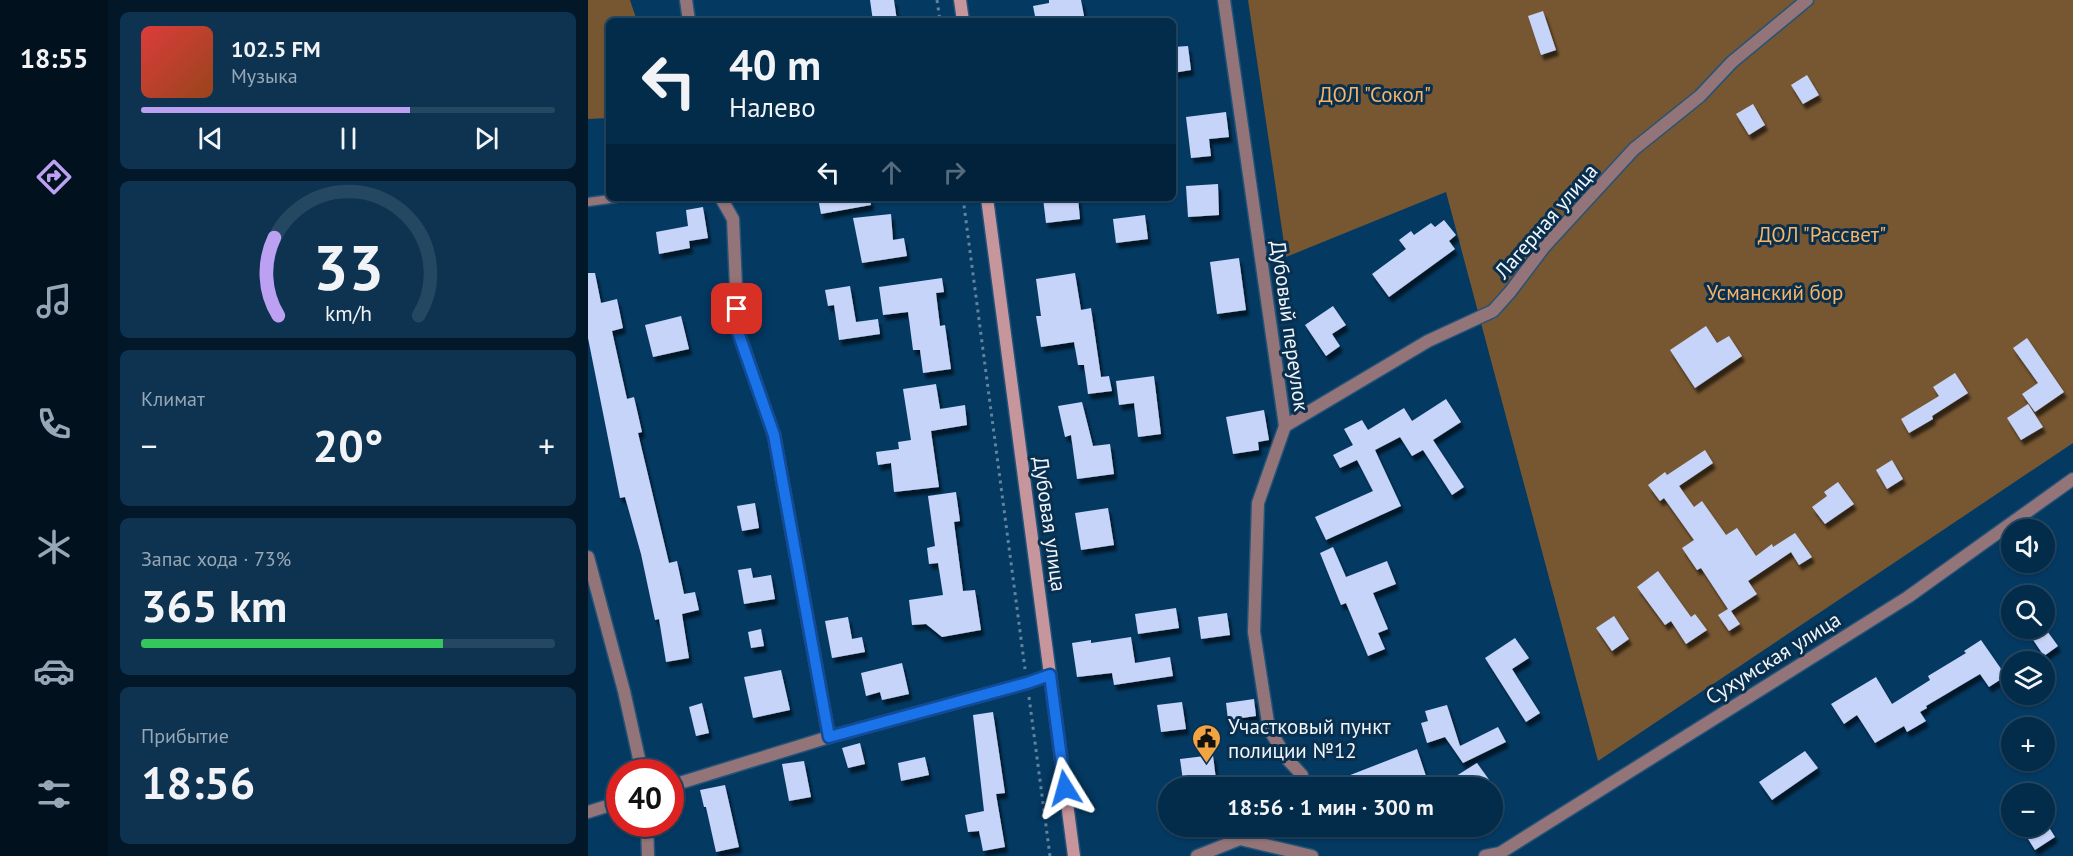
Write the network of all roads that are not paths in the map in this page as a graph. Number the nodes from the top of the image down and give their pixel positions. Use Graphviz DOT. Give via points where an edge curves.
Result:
graph roads {
  1 [pos="686,0"];
  2 [pos="960,0"];
  3 [pos="1224,0"];
  4 [pos="1807,0"];
  5 [pos="689,18"];
  6 [pos="963,18"];
  7 [pos="606,200"];
  8 [pos="723,201"];
  9 [pos="987,201"];
  10 [pos="588,202"];
  11 [pos="1285,426"];
  12 [pos="2073,479"];
  13 [pos="588,557"];
  14 [pos="1050,675"];
  15 [pos="829,737"];
  16 [pos="639,759"];
  17 [pos="1302,777"];
  18 [pos="684,782"];
  19 [pos="606,806"];
  20 [pos="588,812"];
  21 [pos="647,837"];
  22 [pos="1247,837"];
  23 [pos="1240,839"];
  24 [pos="648,856"];
  25 [pos="1074,856"];
  26 [pos="1197,856"];
  27 [pos="1312,856"];
  28 [pos="1485,856"];
  1 -- 5 [label="street"];
  2 -- 6 [label="street"];
  3 -- 11 [label="street, Дубовый переулок"];
  4 -- 11 [label="street, Лагерная улица" via="1634,149 1493,310 1428,341"];
  7 -- 10 [label="lane"];
  8 -- 15 [label="street" via="733,219 738,332 774,435"];
  9 -- 14 [label="street, Дубовая улица"];
  11 -- 17 [label="street, Дубовый переулок" via="1258,503 1254,632 1269,729"];
  12 -- 28 [label="street, Сухумская улица" via="1908,597 1500,853"];
  13 -- 16 [label="street"];
  14 -- 15 [label="street"];
  14 -- 25 [label="street, Дубовая улица"];
  15 -- 18 [label="street"];
  19 -- 20 [label="street"];
  21 -- 24 [label="street"];
  22 -- 23 [label="street"];
  23 -- 26 [label="street"];
  23 -- 27 [label="street"];
}
